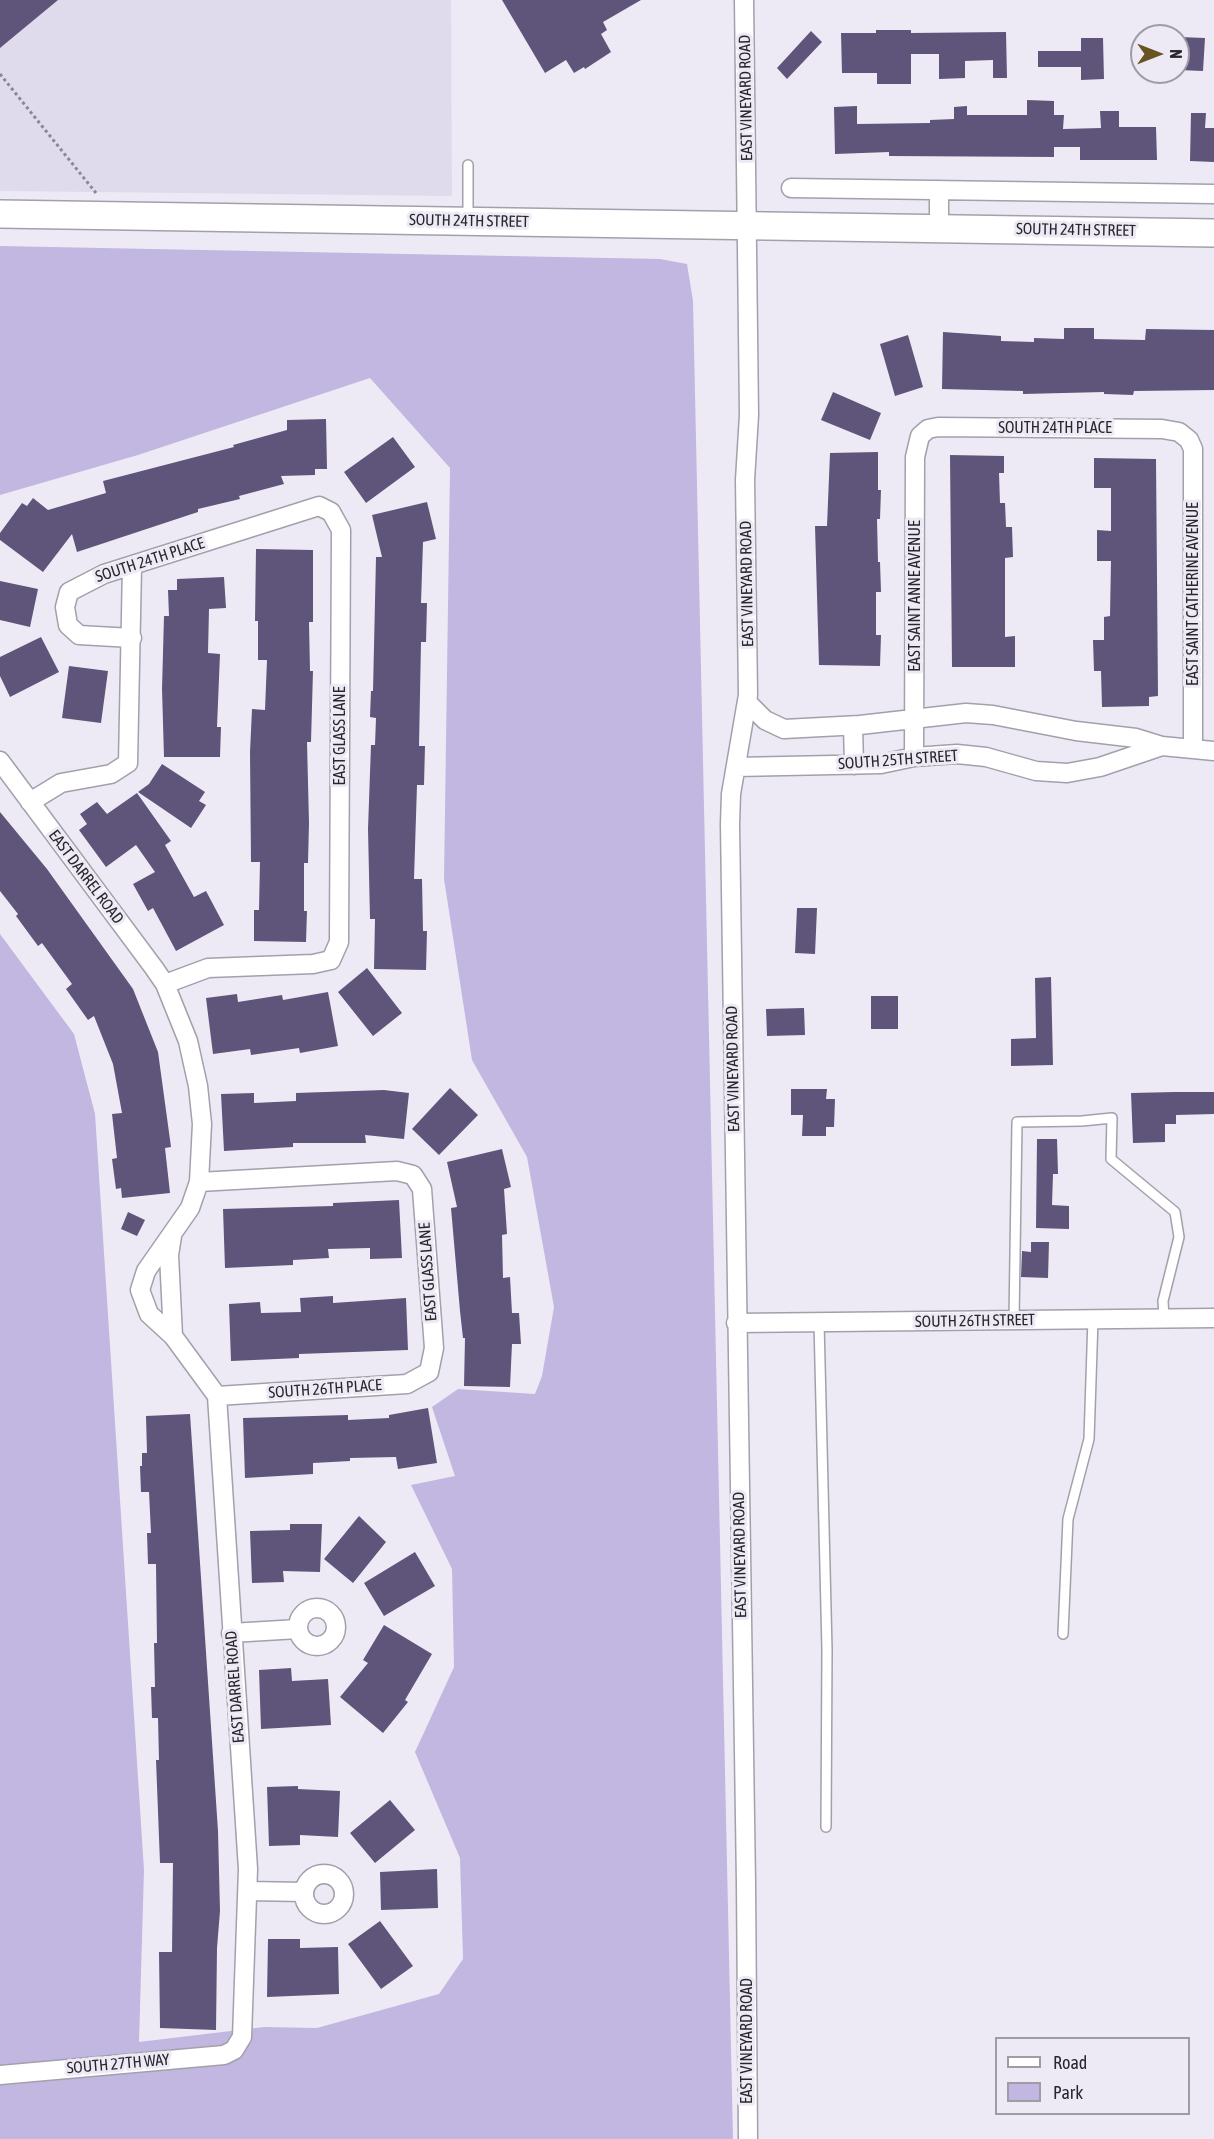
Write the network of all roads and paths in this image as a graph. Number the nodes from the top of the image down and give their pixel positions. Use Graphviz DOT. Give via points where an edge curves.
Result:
graph roads {
  1 [pos="744,0"];
  2 [pos="0,74"];
  3 [pos="468,165"];
  4 [pos="791,188"];
  5 [pos="939,190"];
  6 [pos="1214,194"];
  7 [pos="0,214"];
  8 [pos="114,215"];
  9 [pos="468,221"];
  10 [pos="747,226"];
  11 [pos="939,227"];
  12 [pos="1214,233"];
  13 [pos="920,436"];
  14 [pos="1189,440"];
  15 [pos="331,512"];
  16 [pos="132,566"];
  17 [pos="132,638"];
  18 [pos="747,702"];
  19 [pos="914,719"];
  20 [pos="853,726"];
  21 [pos="1162,746"];
  22 [pos="1193,749"];
  23 [pos="1214,751"];
  24 [pos="914,757"];
  25 [pos="0,761"];
  26 [pos="854,765"];
  27 [pos="736,768"];
  28 [pos="30,802"];
  29 [pos="165,984"];
  30 [pos="199,1182"];
  31 [pos="172,1236"];
  32 [pos="1164,1318"];
  33 [pos="1214,1318"];
  34 [pos="1093,1319"];
  35 [pos="1014,1320"];
  36 [pos="819,1322"];
  37 [pos="736,1323"];
  38 [pos="173,1336"];
  39 [pos="429,1372"];
  40 [pos="217,1396"];
  41 [pos="298,1629"];
  42 [pos="231,1633"];
  43 [pos="1063,1634"];
  44 [pos="826,1827"];
  45 [pos="248,1891"];
  46 [pos="304,1892"];
  47 [pos="234,2050"];
  48 [pos="0,2075"];
  49 [pos="748,2139"];
  1 -- 10 [label="street, EAST VINEYARD ROAD"];
  2 -- 8 [label="path"];
  3 -- 9 [label="lane"];
  4 -- 5 [label="street"];
  5 -- 6 [label="street"];
  5 -- 11 [label="street"];
  7 -- 8 [label="main road, SOUTH 24TH STREET"];
  8 -- 9 [label="main road, SOUTH 24TH STREET"];
  9 -- 10 [label="main road, SOUTH 24TH STREET"];
  10 -- 11 [label="main road, SOUTH 24TH STREET"];
  10 -- 18 [label="street, EAST VINEYARD ROAD"];
  11 -- 12 [label="main road, SOUTH 24TH STREET"];
  13 -- 14 [label="street, SOUTH 24TH PLACE" via="938,427 1162,429 1179,432"];
  13 -- 19 [label="street, EAST SAINT ANNE AVENUE" via="915,457"];
  14 -- 22 [label="street, EAST SAINT CATHERINE AVENUE" via="1193,449"];
  15 -- 16 [label="street, SOUTH 24TH PLACE" via="319,506"];
  15 -- 29 [label="street, EAST GLASS LANE" via="341,530 339,942 331,960 208,968"];
  16 -- 17 [label="street"];
  16 -- 17 [label="street, SOUTH 24TH PLACE" via="80,584 69,592 65,607 68,625 79,635"];
  17 -- 28 [label="street" via="128,763 111,774 61,783"];
  18 -- 20 [label="street, SOUTH 25TH STREET" via="765,720 784,729"];
  18 -- 27 [label="street, EAST VINEYARD ROAD"];
  19 -- 20 [label="street, SOUTH 25TH STREET"];
  19 -- 21 [label="street, SOUTH 25TH STREET" via="943,714 993,715 1136,738"];
  19 -- 24 [label="street, EAST SAINT ANNE AVENUE"];
  20 -- 26 [label="street"];
  21 -- 22 [label="street, SOUTH 25TH STREET"];
  21 -- 24 [label="street, SOUTH 25TH STREET" via="1100,767 1067,773 1036,771 986,757"];
  22 -- 23 [label="street, SOUTH 25TH STREET"];
  24 -- 26 [label="street, SOUTH 25TH STREET"];
  25 -- 28 [label="street"];
  26 -- 27 [label="street, SOUTH 25TH STREET"];
  27 -- 37 [label="street, EAST VINEYARD ROAD" via="730,794"];
  28 -- 29 [label="street, EAST DARREL ROAD"];
  29 -- 30 [label="street, EAST DARREL ROAD" via="188,1041 198,1086 202,1124"];
  30 -- 31 [label="street, EAST DARREL ROAD" via="190,1208"];
  30 -- 39 [label="street, EAST GLASS LANE" via="397,1171 413,1175 423,1189 434,1348"];
  31 -- 38 [label="street, EAST DARREL ROAD" via="169,1255"];
  31 -- 38 [label="street, EAST DARREL ROAD" via="146,1271 140,1290 149,1314"];
  32 -- 33 [label="street, SOUTH 26TH STREET"];
  32 -- 34 [label="street, SOUTH 26TH STREET"];
  32 -- 35 [label="lane" via="1163,1301 1179,1237 1175,1212 1111,1160 1112,1118 1017,1122"];
  34 -- 35 [label="street, SOUTH 26TH STREET"];
  34 -- 43 [label="lane" via="1089,1439 1068,1519"];
  35 -- 36 [label="street, SOUTH 26TH STREET"];
  36 -- 37 [label="street, SOUTH 26TH STREET"];
  36 -- 44 [label="lane" via="827,1650"];
  37 -- 49 [label="street, EAST VINEYARD ROAD"];
  38 -- 40 [label="street, EAST DARREL ROAD"];
  39 -- 40 [label="street, SOUTH 26TH PLACE" via="407,1384"];
  40 -- 42 [label="street, EAST DARREL ROAD"];
  41 -- 42 [label="street"];
  42 -- 45 [label="street, EAST DARREL ROAD"];
  45 -- 46 [label="street"];
  45 -- 47 [label="street, EAST DARREL ROAD" via="242,2037"];
  47 -- 48 [label="street, SOUTH 27TH WAY" via="224,2055"];
}
